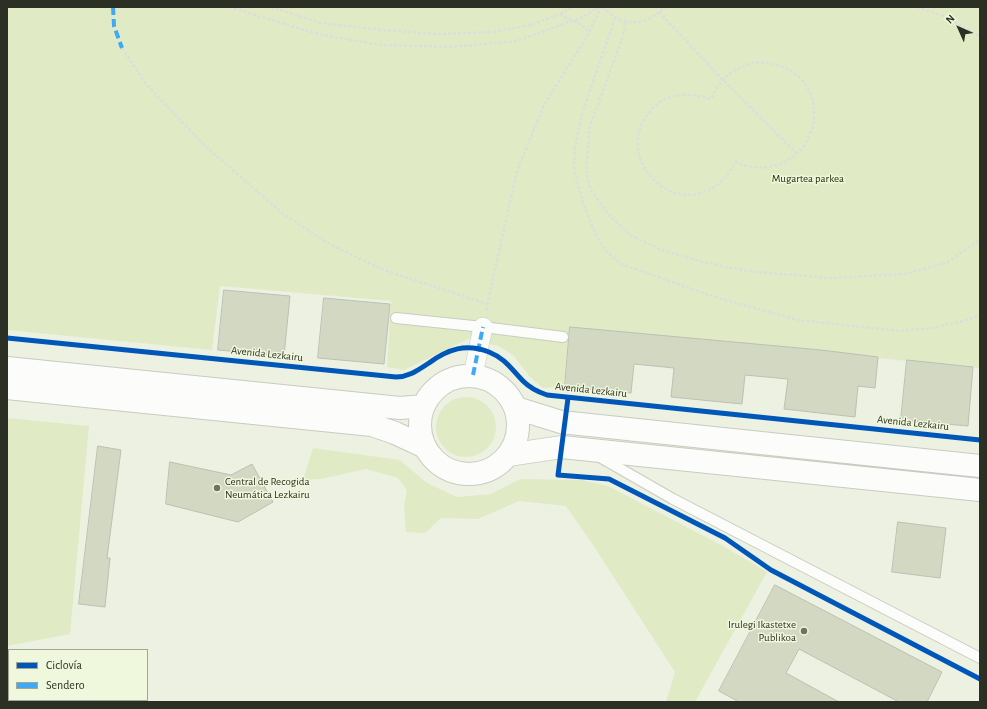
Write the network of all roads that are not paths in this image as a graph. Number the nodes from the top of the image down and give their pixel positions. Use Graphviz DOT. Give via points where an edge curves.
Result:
graph roads {
  1 [pos="396,318"];
  2 [pos="482,327"];
  3 [pos="563,337"];
  4 [pos="7,368"];
  5 [pos="474,375"];
  6 [pos="7,388"];
  7 [pos="424,406"];
  8 [pos="516,408"];
  9 [pos="424,446"];
  10 [pos="587,450"];
  11 [pos="508,455"];
  12 [pos="980,466"];
  13 [pos="980,490"];
  14 [pos="980,658"];
  1 -- 2 [label="lane"];
  2 -- 3 [label="lane"];
  2 -- 5 [label="street"];
  4 -- 7 [label="street" via="400,408"];
  5 -- 7 [label="street" via="456,377 443,384 432,393"];
  5 -- 8 [label="street" via="487,378 498,385"];
  6 -- 9 [label="street" via="372,425"];
  7 -- 9 [label="street" via="420,429"];
  8 -- 11 [label="street" via="517,435"];
  8 -- 12 [label="street" via="561,422"];
  9 -- 11 [label="street" via="440,464 468,474 483,472 497,465"];
  10 -- 11 [label="street" via="558,448"];
  10 -- 13 [label="street"];
  10 -- 14 [label="lane" via="673,499"];
}
